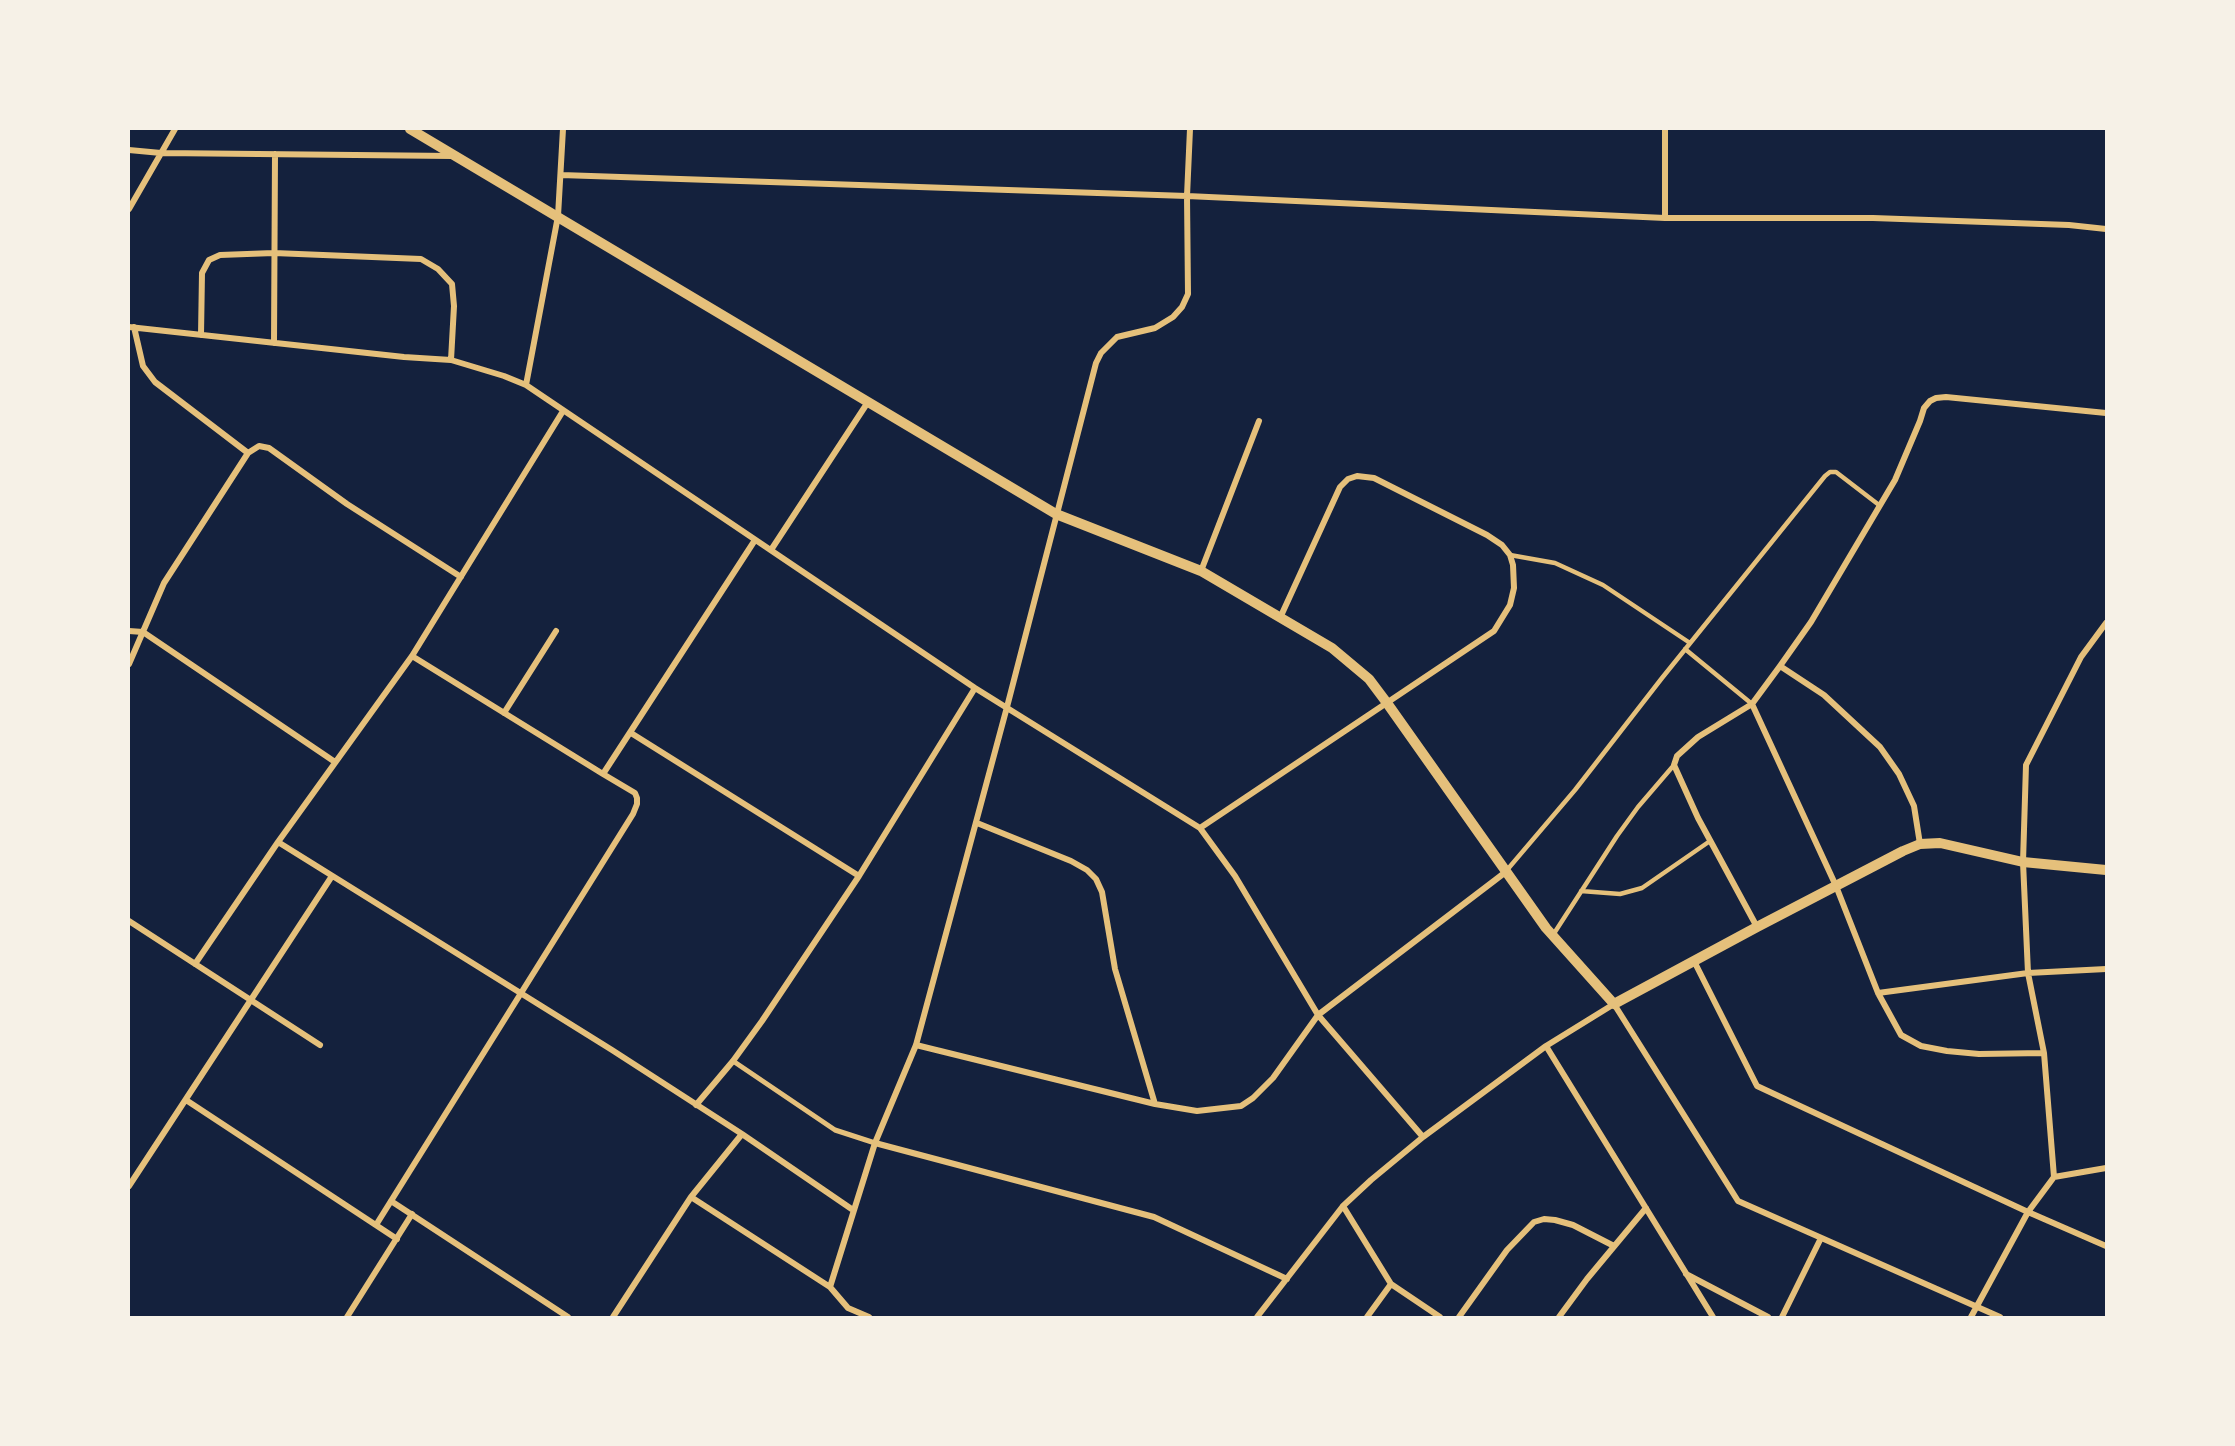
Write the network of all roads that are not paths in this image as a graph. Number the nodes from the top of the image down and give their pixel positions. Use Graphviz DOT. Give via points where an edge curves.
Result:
graph roads {
  1 [pos="175,129"];
  2 [pos="410,129"];
  3 [pos="563,129"];
  4 [pos="1190,129"];
  5 [pos="1665,129"];
  6 [pos="129,150"];
  7 [pos="161,153"];
  8 [pos="275,154"];
  9 [pos="454,156"];
  10 [pos="561,175"];
  11 [pos="1187,196"];
  12 [pos="129,209"];
  13 [pos="558,216"];
  14 [pos="1665,218"];
  15 [pos="2106,229"];
  16 [pos="274,253"];
  17 [pos="131,327"];
  18 [pos="201,335"];
  19 [pos="274,343"];
  20 [pos="451,360"];
  21 [pos="526,385"];
  22 [pos="868,402"];
  23 [pos="563,411"];
  24 [pos="2106,413"];
  25 [pos="1259,421"];
  26 [pos="248,453"];
  27 [pos="1879,505"];
  28 [pos="1056,514"];
  29 [pos="755,540"];
  30 [pos="771,550"];
  31 [pos="1510,555"];
  32 [pos="1201,571"];
  33 [pos="461,577"];
  34 [pos="1280,618"];
  35 [pos="2106,623"];
  36 [pos="129,631"];
  37 [pos="556,631"];
  38 [pos="143,632"];
  39 [pos="1690,643"];
  40 [pos="1685,649"];
  41 [pos="412,656"];
  42 [pos="129,664"];
  43 [pos="1780,666"];
  44 [pos="975,688"];
  45 [pos="1388,703"];
  46 [pos="1752,705"];
  47 [pos="1007,707"];
  48 [pos="504,713"];
  49 [pos="631,733"];
  50 [pos="335,762"];
  51 [pos="1674,765"];
  52 [pos="603,774"];
  53 [pos="977,823"];
  54 [pos="1200,828"];
  55 [pos="1710,841"];
  56 [pos="278,842"];
  57 [pos="1920,844"];
  58 [pos="2023,862"];
  59 [pos="2106,870"];
  60 [pos="1507,871"];
  61 [pos="332,876"];
  62 [pos="859,876"];
  63 [pos="1836,886"];
  64 [pos="1581,891"];
  65 [pos="129,921"];
  66 [pos="1757,927"];
  67 [pos="1553,935"];
  68 [pos="1694,960"];
  69 [pos="195,964"];
  70 [pos="2106,969"];
  71 [pos="2028,973"];
  72 [pos="1878,993"];
  73 [pos="519,994"];
  74 [pos="252,1000"];
  75 [pos="1614,1004"];
  76 [pos="1318,1015"];
  77 [pos="320,1045"];
  78 [pos="916,1045"];
  79 [pos="1546,1046"];
  80 [pos="2044,1053"];
  81 [pos="733,1061"];
  82 [pos="186,1100"];
  83 [pos="1155,1104"];
  84 [pos="696,1105"];
  85 [pos="742,1134"];
  86 [pos="1423,1137"];
  87 [pos="875,1143"];
  88 [pos="2106,1168"];
  89 [pos="2054,1177"];
  90 [pos="129,1186"];
  91 [pos="691,1197"];
  92 [pos="391,1201"];
  93 [pos="1343,1206"];
  94 [pos="1646,1208"];
  95 [pos="853,1210"];
  96 [pos="2028,1212"];
  97 [pos="412,1214"];
  98 [pos="376,1225"];
  99 [pos="1821,1238"];
  100 [pos="397,1239"];
  101 [pos="1614,1246"];
  102 [pos="2106,1246"];
  103 [pos="1685,1273"];
  104 [pos="1287,1279"];
  105 [pos="1391,1284"];
  106 [pos="830,1287"];
  107 [pos="1976,1306"];
  108 [pos="1561,1316"];
  109 [pos="347,1317"];
  110 [pos="568,1317"];
  111 [pos="613,1317"];
  112 [pos="869,1317"];
  113 [pos="1257,1317"];
  114 [pos="1367,1317"];
  115 [pos="1440,1317"];
  116 [pos="1459,1317"];
  117 [pos="1713,1317"];
  118 [pos="1768,1317"];
  119 [pos="1782,1317"];
  120 [pos="1971,1317"];
  121 [pos="2000,1317"];
  1 -- 7 [label="street"];
  2 -- 9 [label="street"];
  3 -- 10 [label="street"];
  4 -- 11 [label="street"];
  5 -- 14 [label="street"];
  6 -- 7 [label="street"];
  7 -- 8 [label="street"];
  7 -- 12 [label="street"];
  8 -- 9 [label="street"];
  8 -- 16 [label="street"];
  9 -- 13 [label="street"];
  10 -- 11 [label="street"];
  10 -- 13 [label="street"];
  11 -- 14 [label="street"];
  11 -- 28 [label="street" via="1188,294 1173,317 1155,328 1117,337 1101,353"];
  13 -- 21 [label="street"];
  13 -- 22 [label="street"];
  14 -- 15 [label="street" via="1874,218"];
  16 -- 18 [label="street" via="220,255 209,260 202,273"];
  16 -- 19 [label="street"];
  16 -- 20 [label="street" via="421,259 438,269 452,284"];
  17 -- 18 [label="street"];
  17 -- 26 [label="street" via="143,366 155,382"];
  18 -- 19 [label="street"];
  19 -- 20 [label="street"];
  20 -- 21 [label="street"];
  21 -- 23 [label="street"];
  22 -- 28 [label="street"];
  22 -- 30 [label="street"];
  23 -- 29 [label="street"];
  23 -- 33 [label="street"];
  24 -- 27 [label="street" via="1936,398 1924,408 1895,480"];
  25 -- 32 [label="street"];
  26 -- 33 [label="street" via="260,446 269,448"];
  26 -- 38 [label="street" via="164,583"];
  27 -- 39 [label="lane" via="1836,472 1830,472"];
  27 -- 43 [label="street"];
  28 -- 32 [label="street"];
  28 -- 47 [label="street"];
  29 -- 30 [label="street"];
  29 -- 49 [label="street"];
  30 -- 44 [label="street"];
  31 -- 34 [label="street" via="1487,535 1374,478 1357,476 1340,487"];
  31 -- 39 [label="lane" via="1555,563 1604,585"];
  31 -- 45 [label="street" via="1514,588 1510,605 1494,631"];
  32 -- 34 [label="street"];
  33 -- 41 [label="street"];
  34 -- 45 [label="street" via="1332,648 1369,679"];
  35 -- 58 [label="street" via="2081,657 2026,765"];
  36 -- 38 [label="street"];
  37 -- 48 [label="street"];
  38 -- 42 [label="street"];
  38 -- 50 [label="street"];
  39 -- 40 [label="lane"];
  40 -- 46 [label="lane"];
  40 -- 60 [label="lane"];
  41 -- 48 [label="street"];
  41 -- 50 [label="street"];
  43 -- 46 [label="street"];
  43 -- 57 [label="street" via="1824,695 1880,747 1914,806"];
  44 -- 47 [label="street"];
  44 -- 62 [label="street"];
  45 -- 54 [label="street"];
  45 -- 60 [label="street"];
  46 -- 51 [label="street" via="1698,737 1677,756"];
  46 -- 63 [label="street"];
  47 -- 53 [label="street"];
  47 -- 54 [label="street"];
  48 -- 52 [label="street"];
  49 -- 52 [label="street"];
  49 -- 62 [label="street"];
  50 -- 56 [label="street"];
  51 -- 55 [label="street"];
  51 -- 64 [label="lane" via="1638,807"];
  52 -- 73 [label="street" via="632,790 637,804"];
  53 -- 78 [label="street"];
  53 -- 83 [label="street" via="1071,861 1096,879 1102,891 1115,969"];
  54 -- 76 [label="street" via="1235,876"];
  55 -- 64 [label="lane" via="1642,888 1620,894"];
  55 -- 66 [label="street"];
  56 -- 61 [label="street"];
  56 -- 69 [label="street"];
  57 -- 58 [label="street" via="1940,843"];
  57 -- 63 [label="street"];
  58 -- 59 [label="street"];
  58 -- 71 [label="street"];
  60 -- 67 [label="street"];
  60 -- 76 [label="street"];
  61 -- 73 [label="street"];
  61 -- 74 [label="street"];
  62 -- 81 [label="street"];
  63 -- 66 [label="street"];
  63 -- 72 [label="street"];
  64 -- 67 [label="lane"];
  65 -- 69 [label="street"];
  66 -- 68 [label="street"];
  67 -- 75 [label="street"];
  68 -- 75 [label="street"];
  68 -- 96 [label="street" via="1757,1086"];
  69 -- 74 [label="street"];
  70 -- 71 [label="street"];
  71 -- 72 [label="street"];
  71 -- 80 [label="street"];
  72 -- 80 [label="street" via="1901,1035 1921,1046 1979,1054"];
  73 -- 84 [label="street"];
  73 -- 92 [label="street"];
  74 -- 77 [label="street"];
  74 -- 82 [label="street"];
  75 -- 79 [label="street"];
  75 -- 99 [label="street" via="1738,1201"];
  76 -- 83 [label="street" via="1273,1078 1241,1106 1197,1111"];
  76 -- 86 [label="street"];
  78 -- 83 [label="street"];
  78 -- 87 [label="street"];
  79 -- 86 [label="street"];
  79 -- 94 [label="street"];
  80 -- 89 [label="street"];
  81 -- 84 [label="street"];
  81 -- 87 [label="street" via="835,1131"];
  82 -- 90 [label="street"];
  82 -- 98 [label="street"];
  84 -- 85 [label="street"];
  85 -- 91 [label="street"];
  85 -- 95 [label="street"];
  86 -- 93 [label="street"];
  87 -- 95 [label="street"];
  87 -- 104 [label="street" via="1154,1217"];
  88 -- 89 [label="street"];
  89 -- 96 [label="street"];
  91 -- 106 [label="street"];
  91 -- 111 [label="street"];
  92 -- 97 [label="street"];
  92 -- 98 [label="street"];
  93 -- 104 [label="street"];
  93 -- 105 [label="street"];
  94 -- 101 [label="street"];
  94 -- 103 [label="street"];
  95 -- 106 [label="street"];
  96 -- 102 [label="street"];
  96 -- 107 [label="street"];
  97 -- 100 [label="street"];
  97 -- 110 [label="street"];
  98 -- 100 [label="street"];
  99 -- 107 [label="street"];
  99 -- 119 [label="street"];
  100 -- 109 [label="street"];
  101 -- 108 [label="street"];
  101 -- 116 [label="street" via="1573,1225 1544,1219 1534,1222 1507,1250"];
  103 -- 117 [label="street"];
  103 -- 118 [label="street"];
  104 -- 113 [label="street"];
  105 -- 114 [label="street"];
  105 -- 115 [label="street"];
  106 -- 112 [label="street" via="848,1308"];
  107 -- 120 [label="street"];
  107 -- 121 [label="street"];
}
